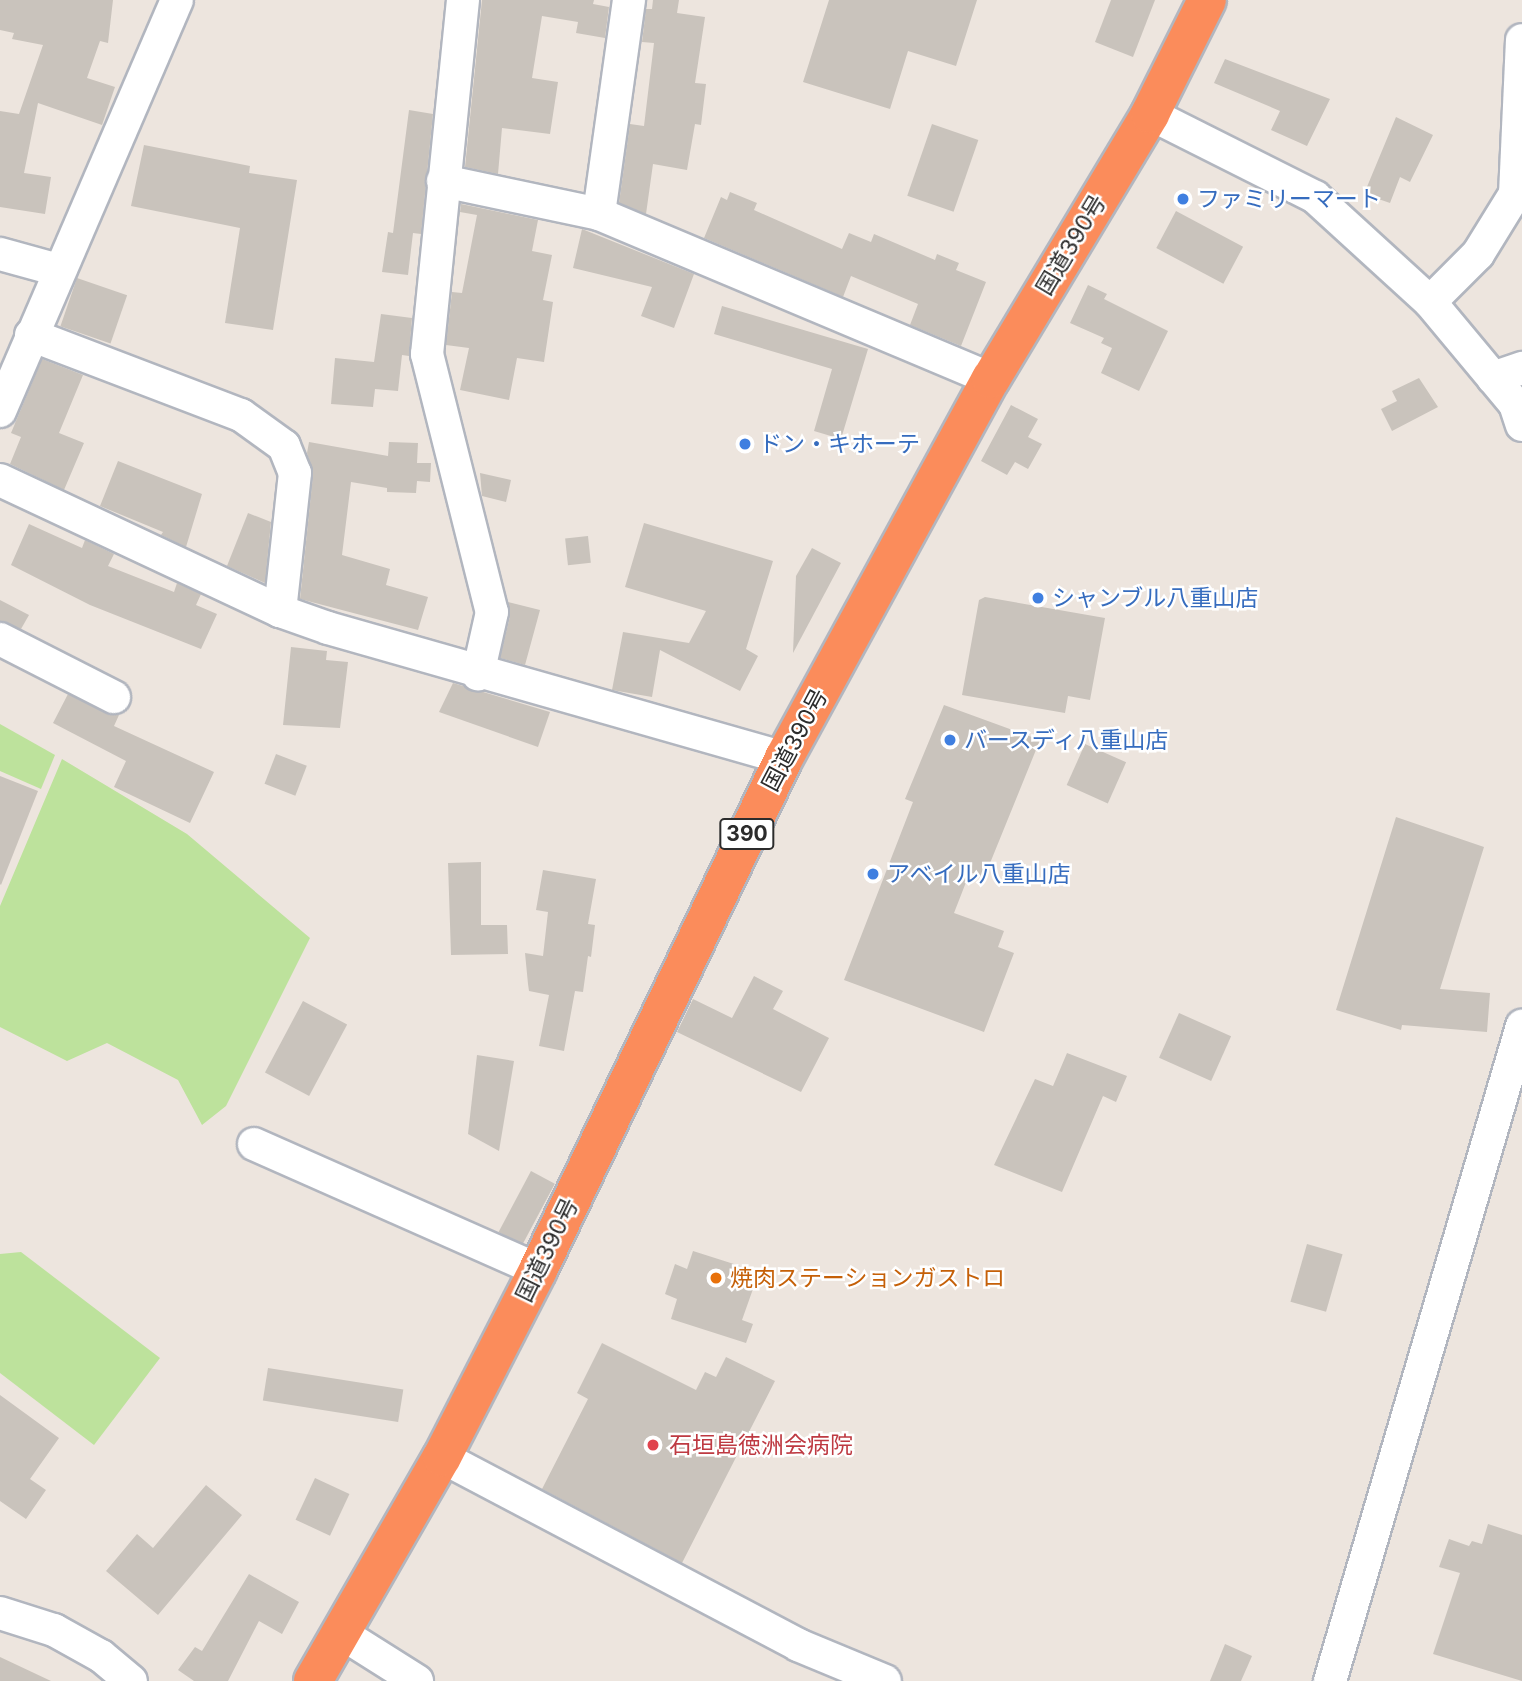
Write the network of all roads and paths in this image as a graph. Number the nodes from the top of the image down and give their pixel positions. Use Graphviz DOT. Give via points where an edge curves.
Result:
graph roads {
  1 [pos="177,0"];
  2 [pos="463,0"];
  3 [pos="629,0"];
  4 [pos="1207,0"];
  5 [pos="1522,41"];
  6 [pos="1150,114"];
  7 [pos="443,181"];
  8 [pos="599,214"];
  9 [pos="0,254"];
  10 [pos="58,270"];
  11 [pos="1430,302"];
  12 [pos="31,335"];
  13 [pos="1508,373"];
  14 [pos="991,379"];
  15 [pos="0,411"];
  16 [pos="1522,425"];
  17 [pos="0,480"];
  18 [pos="280,611"];
  19 [pos="0,639"];
  20 [pos="478,674"];
  21 [pos="114,696"];
  22 [pos="784,758"];
  23 [pos="1522,1026"];
  24 [pos="254,1144"];
  25 [pos="537,1270"];
  26 [pos="442,1457"];
  27 [pos="0,1613"];
  28 [pos="341,1633"];
  29 [pos="131,1681"];
  30 [pos="313,1681"];
  31 [pos="417,1681"];
  32 [pos="885,1681"];
  33 [pos="1331,1681"];
  1 -- 10 [label="street"];
  2 -- 7 [label="street"];
  3 -- 8 [label="street"];
  4 -- 6 [label="highway, 国道390号 / 390"];
  5 -- 11 [label="street" via="1515,194 1478,254"];
  6 -- 11 [label="street" via="1315,197"];
  6 -- 14 [label="highway, 国道390号 / 390"];
  7 -- 8 [label="street"];
  7 -- 20 [label="street" via="427,354 492,612"];
  8 -- 14 [label="street"];
  9 -- 10 [label="street"];
  10 -- 12 [label="street"];
  11 -- 13 [label="street"];
  12 -- 15 [label="street"];
  12 -- 18 [label="street" via="241,415 284,446 295,473"];
  13 -- 16 [label="street"];
  14 -- 22 [label="highway, 国道390号 / 390"];
  17 -- 18 [label="street"];
  18 -- 20 [label="street"];
  19 -- 21 [label="street"];
  20 -- 22 [label="street"];
  22 -- 25 [label="highway, 国道390号 / 390"];
  23 -- 33 [label="street"];
  24 -- 25 [label="street"];
  25 -- 26 [label="highway, 国道390号 / 390"];
  26 -- 28 [label="highway, 国道390号 / 390"];
  26 -- 32 [label="street" via="798,1645"];
  27 -- 29 [label="street" via="54,1630 100,1656"];
  28 -- 30 [label="highway, 国道390号 / 390"];
  28 -- 31 [label="street"];
}
